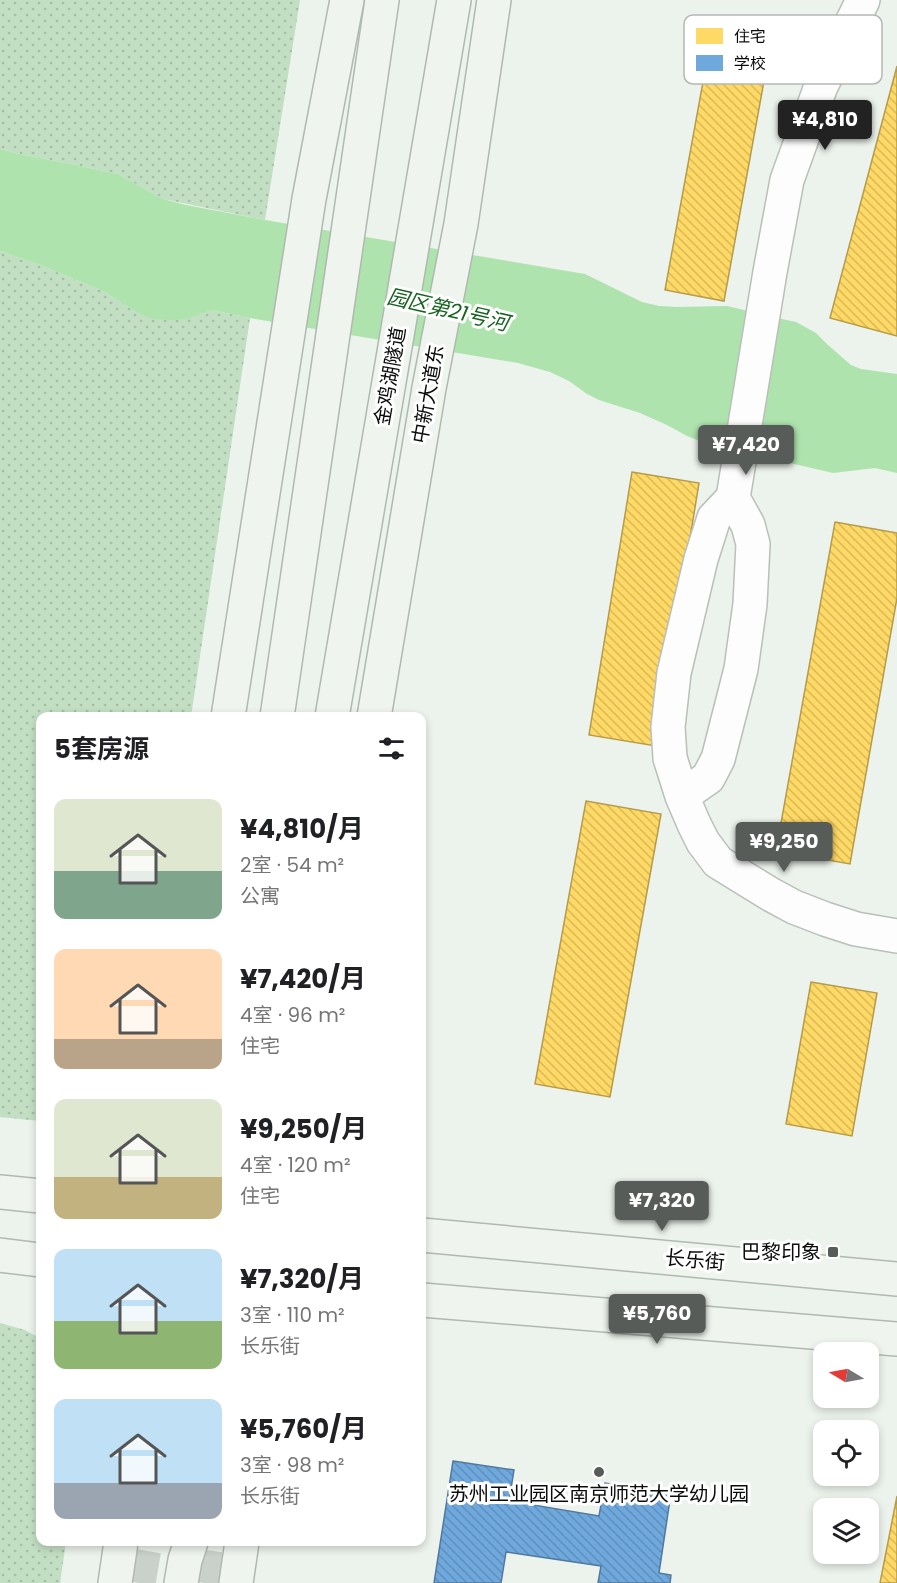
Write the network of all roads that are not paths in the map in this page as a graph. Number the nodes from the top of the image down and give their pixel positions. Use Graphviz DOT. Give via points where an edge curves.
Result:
graph roads {
  1 [pos="347,0"];
  2 [pos="382,0"];
  3 [pos="454,0"];
  4 [pos="494,0"];
  5 [pos="863,0"];
  6 [pos="856,15"];
  7 [pos="822,84"];
  8 [pos="735,483"];
  9 [pos="229,712"];
  10 [pos="278,712"];
  11 [pos="333,712"];
  12 [pos="375,712"];
  13 [pos="682,796"];
  14 [pos="897,936"];
  15 [pos="0,1192"];
  16 [pos="36,1196"];
  17 [pos="426,1235"];
  18 [pos="0,1255"];
  19 [pos="36,1260"];
  20 [pos="897,1279"];
  21 [pos="426,1300"];
  22 [pos="897,1338"];
  23 [pos="120,1546"];
  24 [pos="190,1546"];
  25 [pos="241,1546"];
  26 [pos="115,1583"];
  27 [pos="181,1583"];
  28 [pos="236,1583"];
  1 -- 9 [label="main road" via="309,199"];
  2 -- 10 [label="main road"];
  3 -- 11 [label="main road, 金鸡湖隧道"];
  4 -- 12 [label="main road, 中新大道东" via="460,224"];
  5 -- 6 [label="street"];
  7 -- 8 [label="street" via="787,180"];
  8 -- 13 [label="street" via="714,518 700,559 674,673 668,727 670,758"];
  8 -- 13 [label="street" via="753,544 741,669 718,759 708,778"];
  13 -- 14 [label="street" via="718,862 794,907 856,929"];
  15 -- 16 [label="main road"];
  17 -- 20 [label="main road, 长乐街"];
  18 -- 19 [label="main road"];
  21 -- 22 [label="main road"];
  23 -- 26 [label="main road"];
  24 -- 27 [label="main road"];
  25 -- 28 [label="main road"];
}
